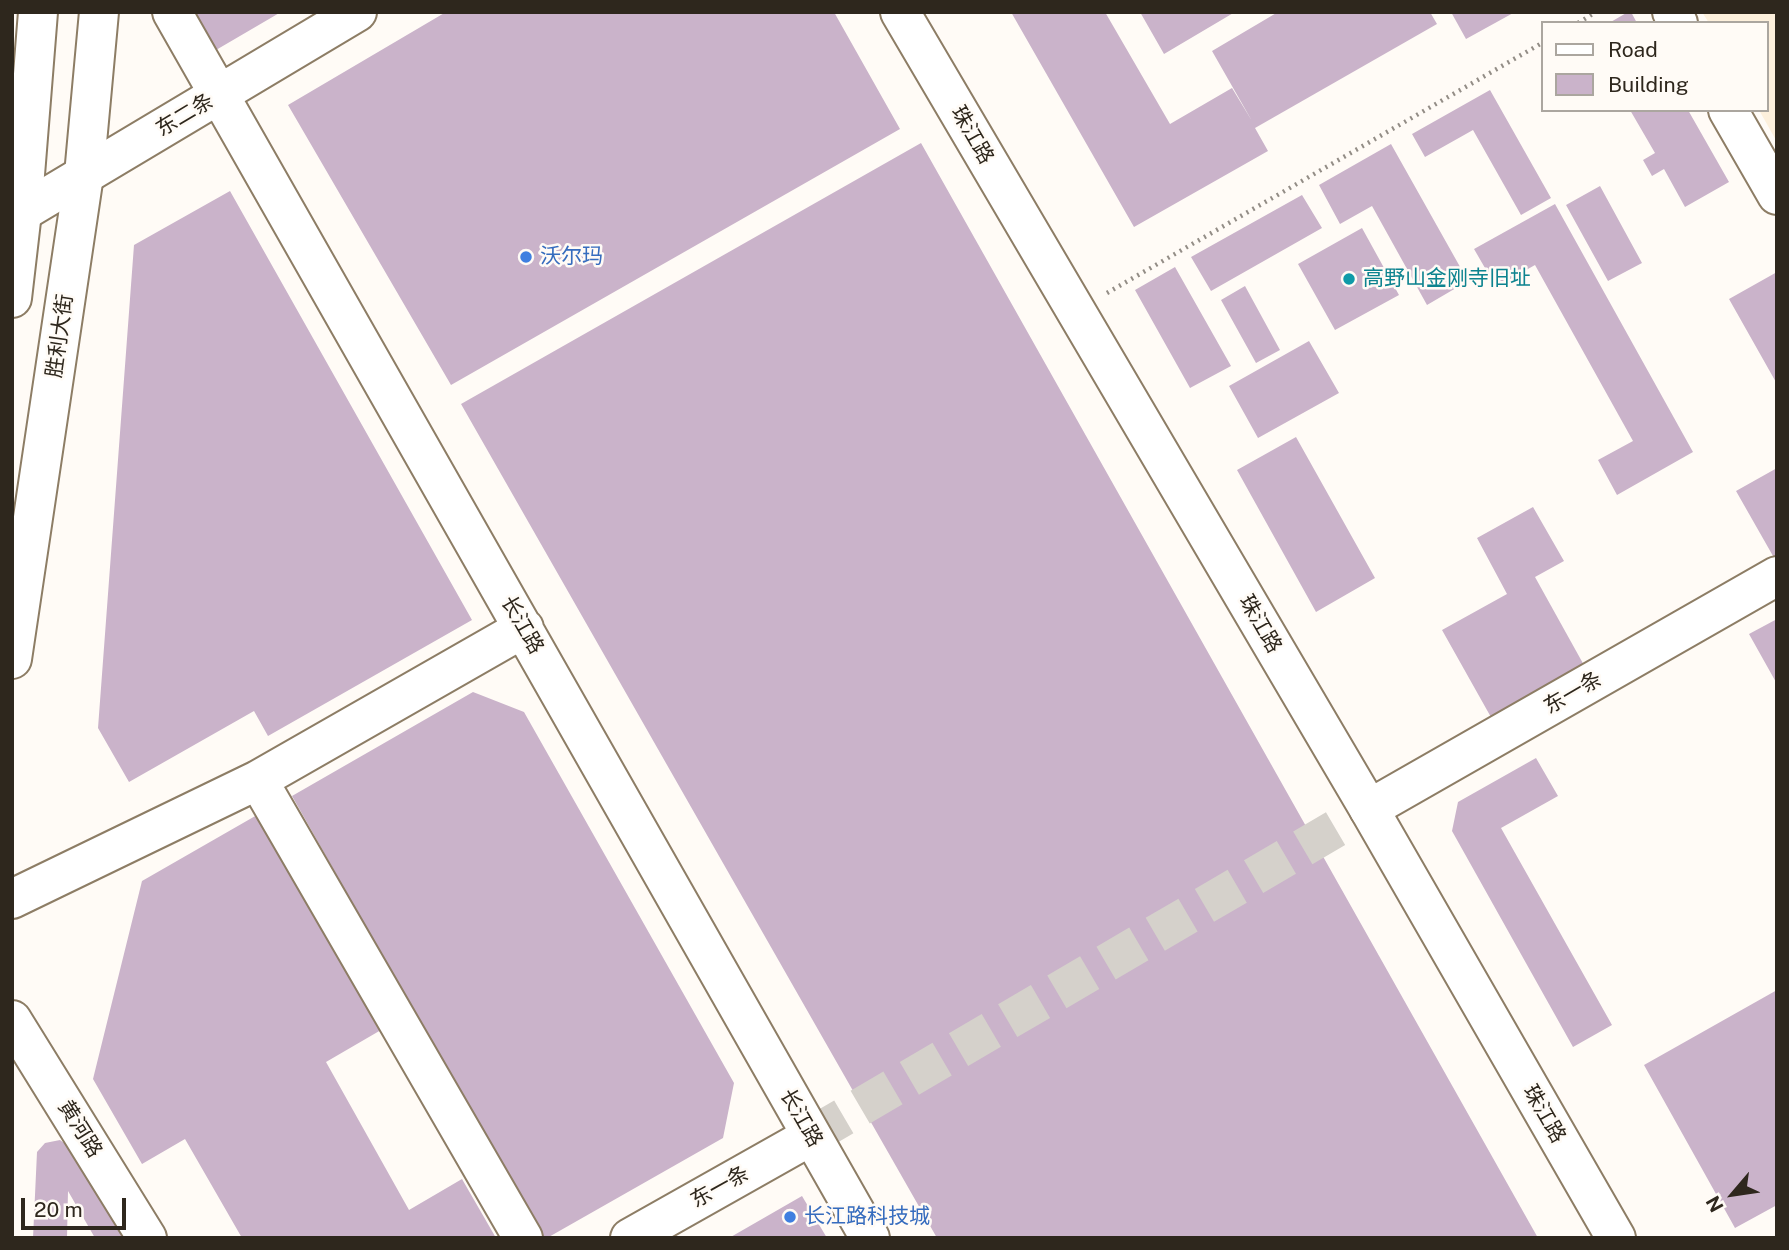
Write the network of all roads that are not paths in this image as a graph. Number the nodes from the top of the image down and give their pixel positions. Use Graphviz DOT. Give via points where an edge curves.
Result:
graph roads {
  1 [pos="38,12"];
  2 [pos="99,12"];
  3 [pos="172,12"];
  4 [pos="357,12"];
  5 [pos="900,12"];
  6 [pos="218,95"];
  7 [pos="1729,112"];
  8 [pos="84,175"];
  9 [pos="1777,195"];
  10 [pos="17,215"];
  11 [pos="12,298"];
  12 [pos="1777,576"];
  13 [pos="524,628"];
  14 [pos="12,659"];
  15 [pos="258,780"];
  16 [pos="1369,809"];
  17 [pos="12,899"];
  18 [pos="12,1020"];
  19 [pos="811,1136"];
  20 [pos="147,1238"];
  21 [pos="523,1238"];
  22 [pos="630,1238"];
  23 [pos="870,1238"];
  24 [pos="1616,1238"];
  1 -- 10 [label="street"];
  2 -- 8 [label="street, 胜利大街"];
  3 -- 6 [label="street, 长江路"];
  4 -- 6 [label="street, 东二条"];
  5 -- 16 [label="street, 珠江路"];
  6 -- 8 [label="street, 东二条"];
  6 -- 13 [label="street, 长江路"];
  7 -- 9 [label="street"];
  8 -- 10 [label="street, 东二条"];
  8 -- 14 [label="street, 胜利大街"];
  10 -- 11 [label="street"];
  12 -- 16 [label="street, 东一条"];
  13 -- 15 [label="street"];
  13 -- 19 [label="street, 长江路"];
  15 -- 17 [label="street"];
  15 -- 21 [label="street"];
  16 -- 24 [label="street, 珠江路"];
  18 -- 20 [label="street, 黄河路"];
  19 -- 22 [label="street, 东一条"];
  19 -- 23 [label="street, 长江路"];
}
